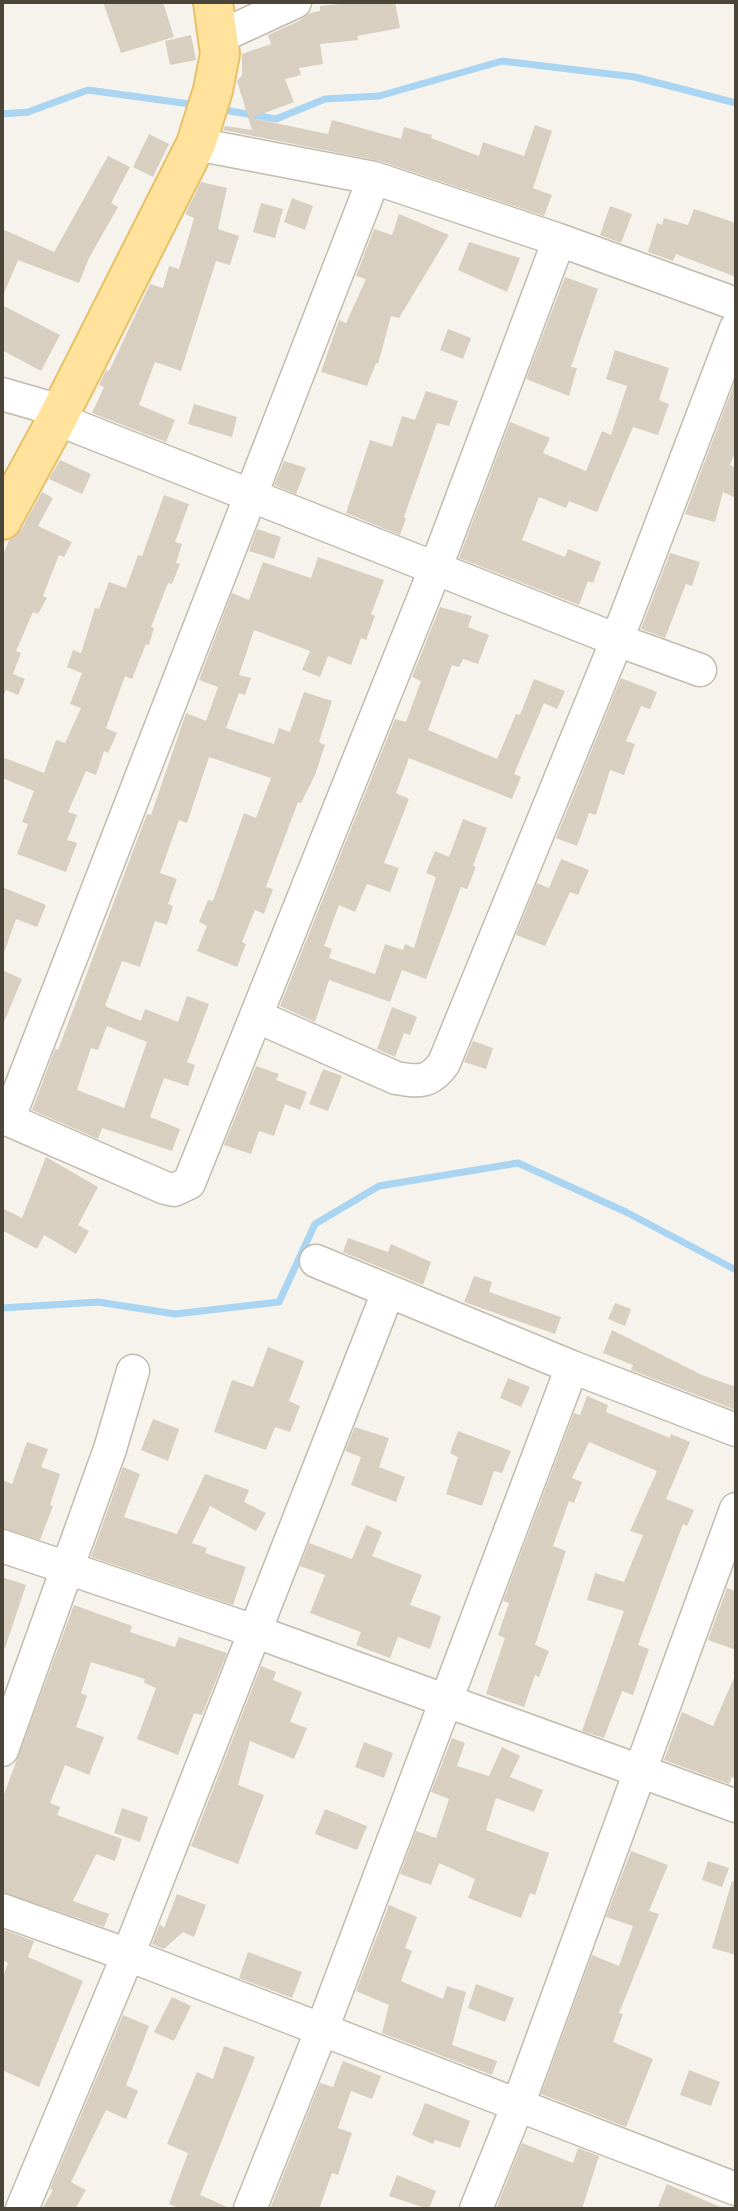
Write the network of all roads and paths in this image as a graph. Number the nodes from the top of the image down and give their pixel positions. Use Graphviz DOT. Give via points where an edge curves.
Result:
graph roads {
  1 [pos="295,2"];
  2 [pos="216,19"];
  3 [pos="199,136"];
  4 [pos="374,178"];
  5 [pos="559,240"];
  6 [pos="736,304"];
  7 [pos="736,328"];
  8 [pos="2,394"];
  9 [pos="59,415"];
  10 [pos="250,495"];
  11 [pos="2,520"];
  12 [pos="436,568"];
  13 [pos="617,640"];
  14 [pos="700,670"];
  15 [pos="258,1017"];
  16 [pos="5,1119"];
  17 [pos="316,1261"];
  18 [pos="388,1293"];
  19 [pos="572,1367"];
  20 [pos="133,1371"];
  21 [pos="736,1430"];
  22 [pos="736,1509"];
  23 [pos="2,1546"];
  24 [pos="68,1569"];
  25 [pos="254,1631"];
  26 [pos="446,1701"];
  27 [pos="2,1750"];
  28 [pos="641,1771"];
  29 [pos="736,1806"];
  30 [pos="2,1910"];
  31 [pos="128,1955"];
  32 [pos="322,2029"];
  33 [pos="518,2105"];
  34 [pos="733,2192"];
  35 [pos="22,2209"];
  36 [pos="250,2209"];
  37 [pos="476,2209"];
  1 -- 2 [label="street"];
  2 -- 3 [label="main road" via="220,54"];
  3 -- 4 [label="street"];
  3 -- 9 [label="main road"];
  4 -- 5 [label="street"];
  4 -- 10 [label="street"];
  5 -- 6 [label="street"];
  5 -- 12 [label="street"];
  7 -- 13 [label="street"];
  8 -- 9 [label="street"];
  9 -- 10 [label="street"];
  9 -- 11 [label="main road"];
  10 -- 12 [label="street"];
  10 -- 16 [label="street"];
  12 -- 13 [label="street"];
  12 -- 15 [label="street"];
  13 -- 14 [label="street"];
  13 -- 15 [label="street" via="451,1047 435,1076 417,1082 396,1078"];
  15 -- 16 [label="street" via="199,1164 182,1188 165,1188"];
  17 -- 18 [label="street"];
  18 -- 19 [label="street"];
  18 -- 25 [label="street"];
  19 -- 21 [label="street"];
  19 -- 26 [label="street"];
  20 -- 24 [label="street"];
  22 -- 28 [label="street"];
  23 -- 24 [label="street"];
  24 -- 25 [label="street"];
  24 -- 27 [label="street"];
  25 -- 26 [label="street"];
  25 -- 31 [label="street"];
  26 -- 28 [label="street"];
  26 -- 32 [label="street"];
  28 -- 29 [label="street"];
  28 -- 33 [label="street"];
  30 -- 31 [label="street"];
  31 -- 32 [label="street"];
  31 -- 35 [label="street"];
  32 -- 33 [label="street"];
  32 -- 36 [label="street"];
  33 -- 34 [label="street"];
  33 -- 37 [label="street"];
}
